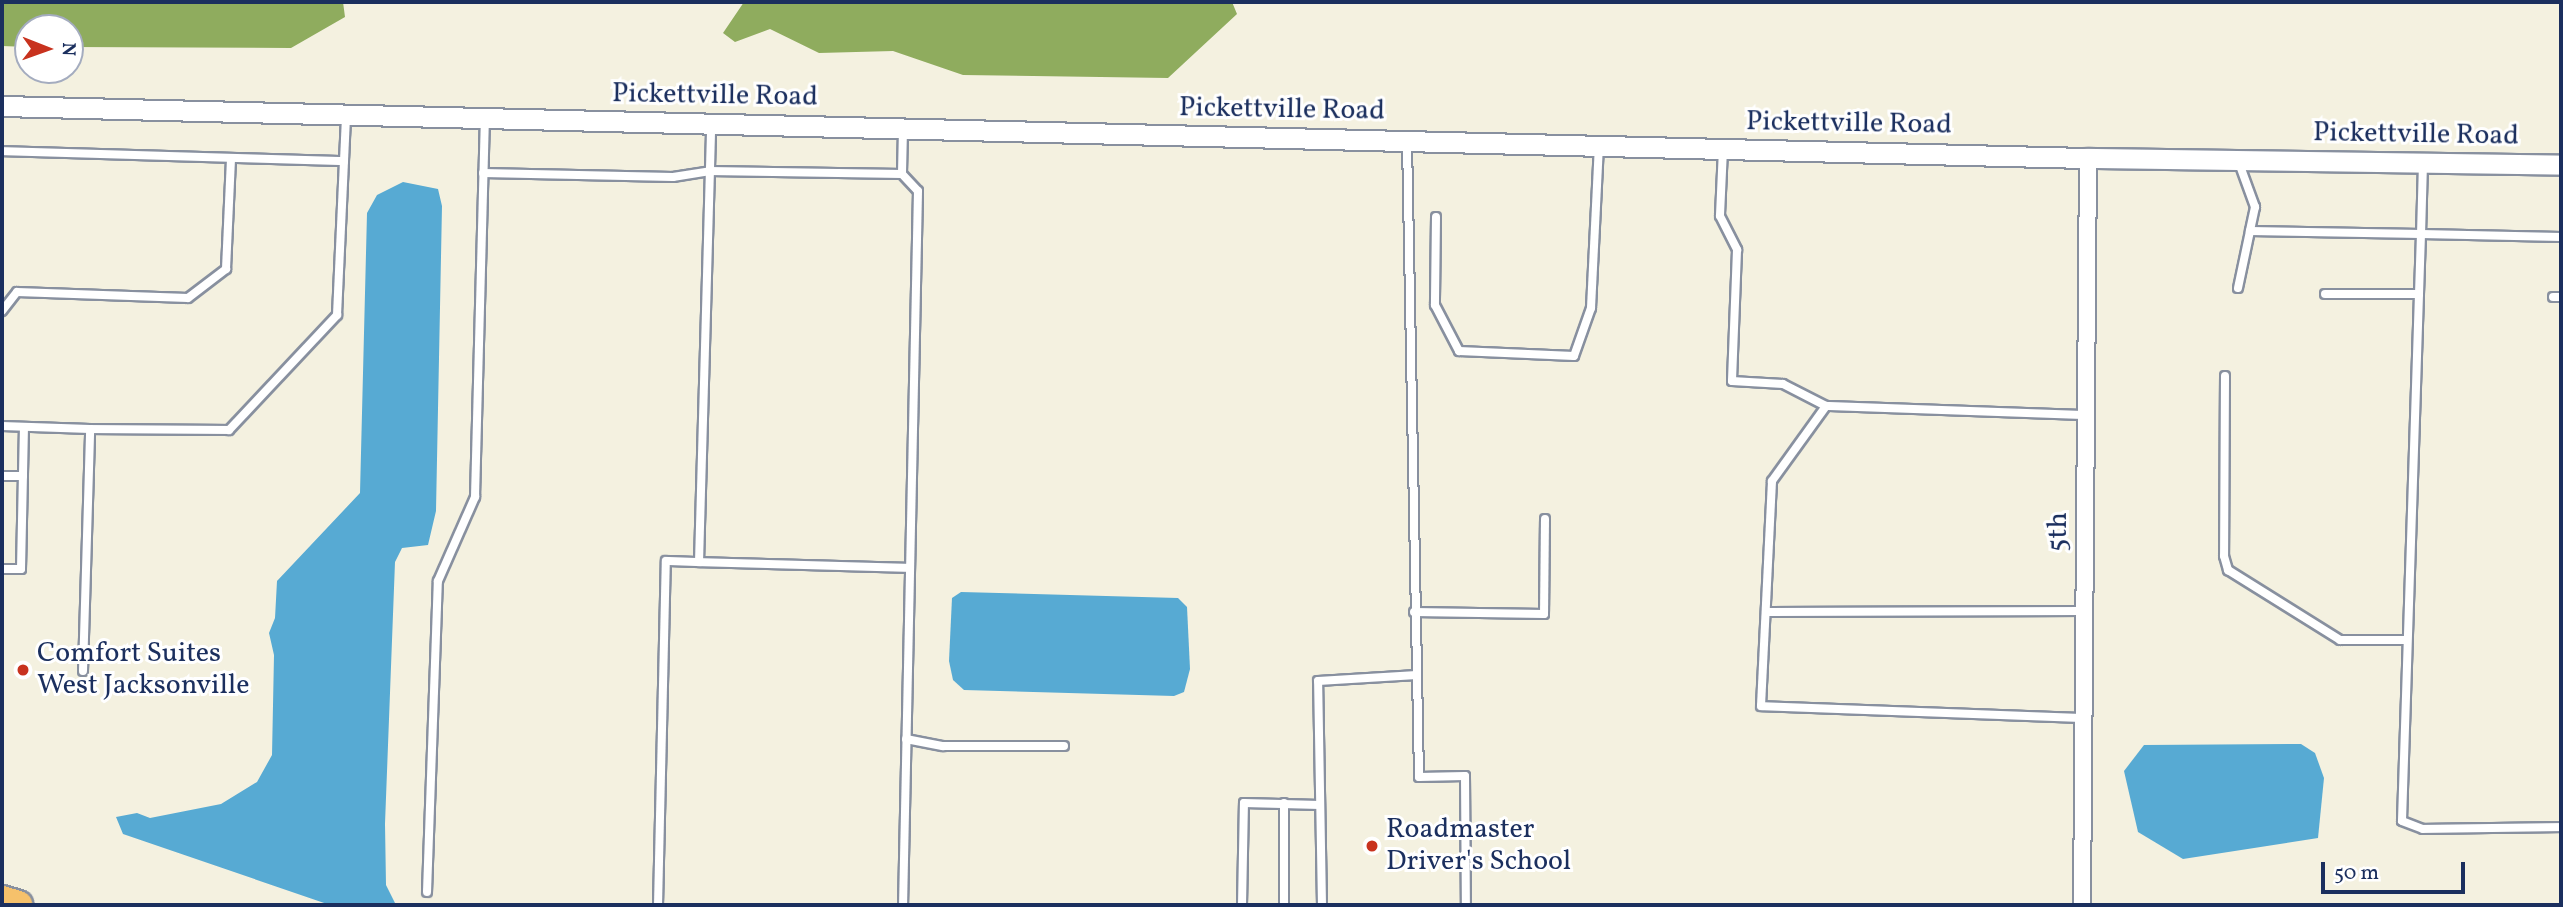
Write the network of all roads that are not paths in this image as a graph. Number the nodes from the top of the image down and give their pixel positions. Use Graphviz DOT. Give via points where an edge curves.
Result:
graph roads {
  1 [pos="2,106"];
  2 [pos="346,114"];
  3 [pos="485,118"];
  4 [pos="711,124"];
  5 [pos="903,129"];
  6 [pos="1408,141"];
  7 [pos="1599,146"];
  8 [pos="1723,149"];
  9 [pos="2,151"];
  10 [pos="231,158"];
  11 [pos="2088,158"];
  12 [pos="2238,160"];
  13 [pos="344,161"];
  14 [pos="2423,163"];
  15 [pos="2561,165"];
  16 [pos="709,172"];
  17 [pos="483,173"];
  18 [pos="902,174"];
  19 [pos="1436,217"];
  20 [pos="2250,231"];
  21 [pos="2421,234"];
  22 [pos="2561,237"];
  23 [pos="2238,288"];
  24 [pos="2325,294"];
  25 [pos="2419,294"];
  26 [pos="2,311"];
  27 [pos="2225,376"];
  28 [pos="1826,405"];
  29 [pos="2086,415"];
  30 [pos="2,426"];
  31 [pos="24,427"];
  32 [pos="90,429"];
  33 [pos="2,475"];
  34 [pos="23,476"];
  35 [pos="1545,519"];
  36 [pos="699,562"];
  37 [pos="909,568"];
  38 [pos="2,569"];
  39 [pos="2085,611"];
  40 [pos="1415,612"];
  41 [pos="1769,612"];
  42 [pos="2407,640"];
  43 [pos="83,671"];
  44 [pos="1417,675"];
  45 [pos="2084,718"];
  46 [pos="906,739"];
  47 [pos="1064,746"];
  48 [pos="1284,803"];
  49 [pos="1320,805"];
  50 [pos="2561,827"];
  51 [pos="427,892"];
  52 [pos="2,900"];
  53 [pos="18,905"];
  54 [pos="658,905"];
  55 [pos="904,905"];
  56 [pos="1242,905"];
  57 [pos="1284,905"];
  58 [pos="1322,905"];
  59 [pos="1466,905"];
  60 [pos="2082,905"];
  1 -- 2 [label="street, Pickettville Road"];
  2 -- 3 [label="street, Pickettville Road"];
  2 -- 13 [label="lane"];
  3 -- 4 [label="street, Pickettville Road"];
  3 -- 17 [label="lane"];
  4 -- 5 [label="street, Pickettville Road"];
  4 -- 16 [label="lane"];
  5 -- 6 [label="street, Pickettville Road"];
  5 -- 18 [label="lane"];
  6 -- 7 [label="street, Pickettville Road"];
  6 -- 40 [label="lane"];
  7 -- 8 [label="street, Pickettville Road"];
  7 -- 19 [label="lane" via="1591,308 1574,356 1459,351 1435,305"];
  8 -- 11 [label="street, Pickettville Road"];
  8 -- 28 [label="lane" via="1720,216 1737,250 1732,381 1783,384"];
  9 -- 10 [label="lane"];
  10 -- 13 [label="lane"];
  10 -- 26 [label="lane" via="226,269 188,298 17,292"];
  11 -- 12 [label="street, Pickettville Road"];
  11 -- 29 [label="street, 5th"];
  12 -- 14 [label="street, Pickettville Road"];
  12 -- 20 [label="lane" via="2255,207"];
  13 -- 32 [label="lane" via="337,315 229,430"];
  14 -- 15 [label="street, Pickettville Road"];
  14 -- 21 [label="lane"];
  16 -- 17 [label="lane" via="673,177"];
  16 -- 18 [label="lane"];
  16 -- 36 [label="lane"];
  17 -- 51 [label="lane" via="475,497 438,581"];
  18 -- 37 [label="lane" via="918,191"];
  20 -- 21 [label="lane"];
  20 -- 23 [label="lane"];
  21 -- 22 [label="lane"];
  21 -- 25 [label="lane"];
  24 -- 25 [label="lane"];
  25 -- 42 [label="lane"];
  27 -- 42 [label="lane" via="2224,556 2228,570 2340,640"];
  28 -- 29 [label="lane"];
  28 -- 41 [label="lane" via="1772,481"];
  29 -- 39 [label="street, 5th"];
  30 -- 31 [label="lane"];
  31 -- 32 [label="lane"];
  31 -- 34 [label="lane"];
  32 -- 43 [label="lane"];
  33 -- 34 [label="lane"];
  34 -- 38 [label="lane" via="21,569"];
  35 -- 40 [label="lane" via="1544,614"];
  36 -- 37 [label="lane"];
  36 -- 54 [label="lane" via="666,561"];
  37 -- 46 [label="lane"];
  39 -- 41 [label="lane"];
  39 -- 45 [label="street, 5th"];
  40 -- 44 [label="lane"];
  41 -- 45 [label="lane" via="1761,706"];
  42 -- 50 [label="lane" via="2402,821 2423,830"];
  44 -- 49 [label="lane" via="1318,681"];
  44 -- 59 [label="lane" via="1419,777 1465,776"];
  45 -- 60 [label="street, 5th"];
  46 -- 47 [label="lane" via="943,746"];
  46 -- 55 [label="lane"];
  48 -- 49 [label="lane"];
  48 -- 56 [label="lane" via="1244,803"];
  48 -- 57 [label="lane"];
  49 -- 58 [label="lane"];
  52 -- 53 [label="highway"];
}
